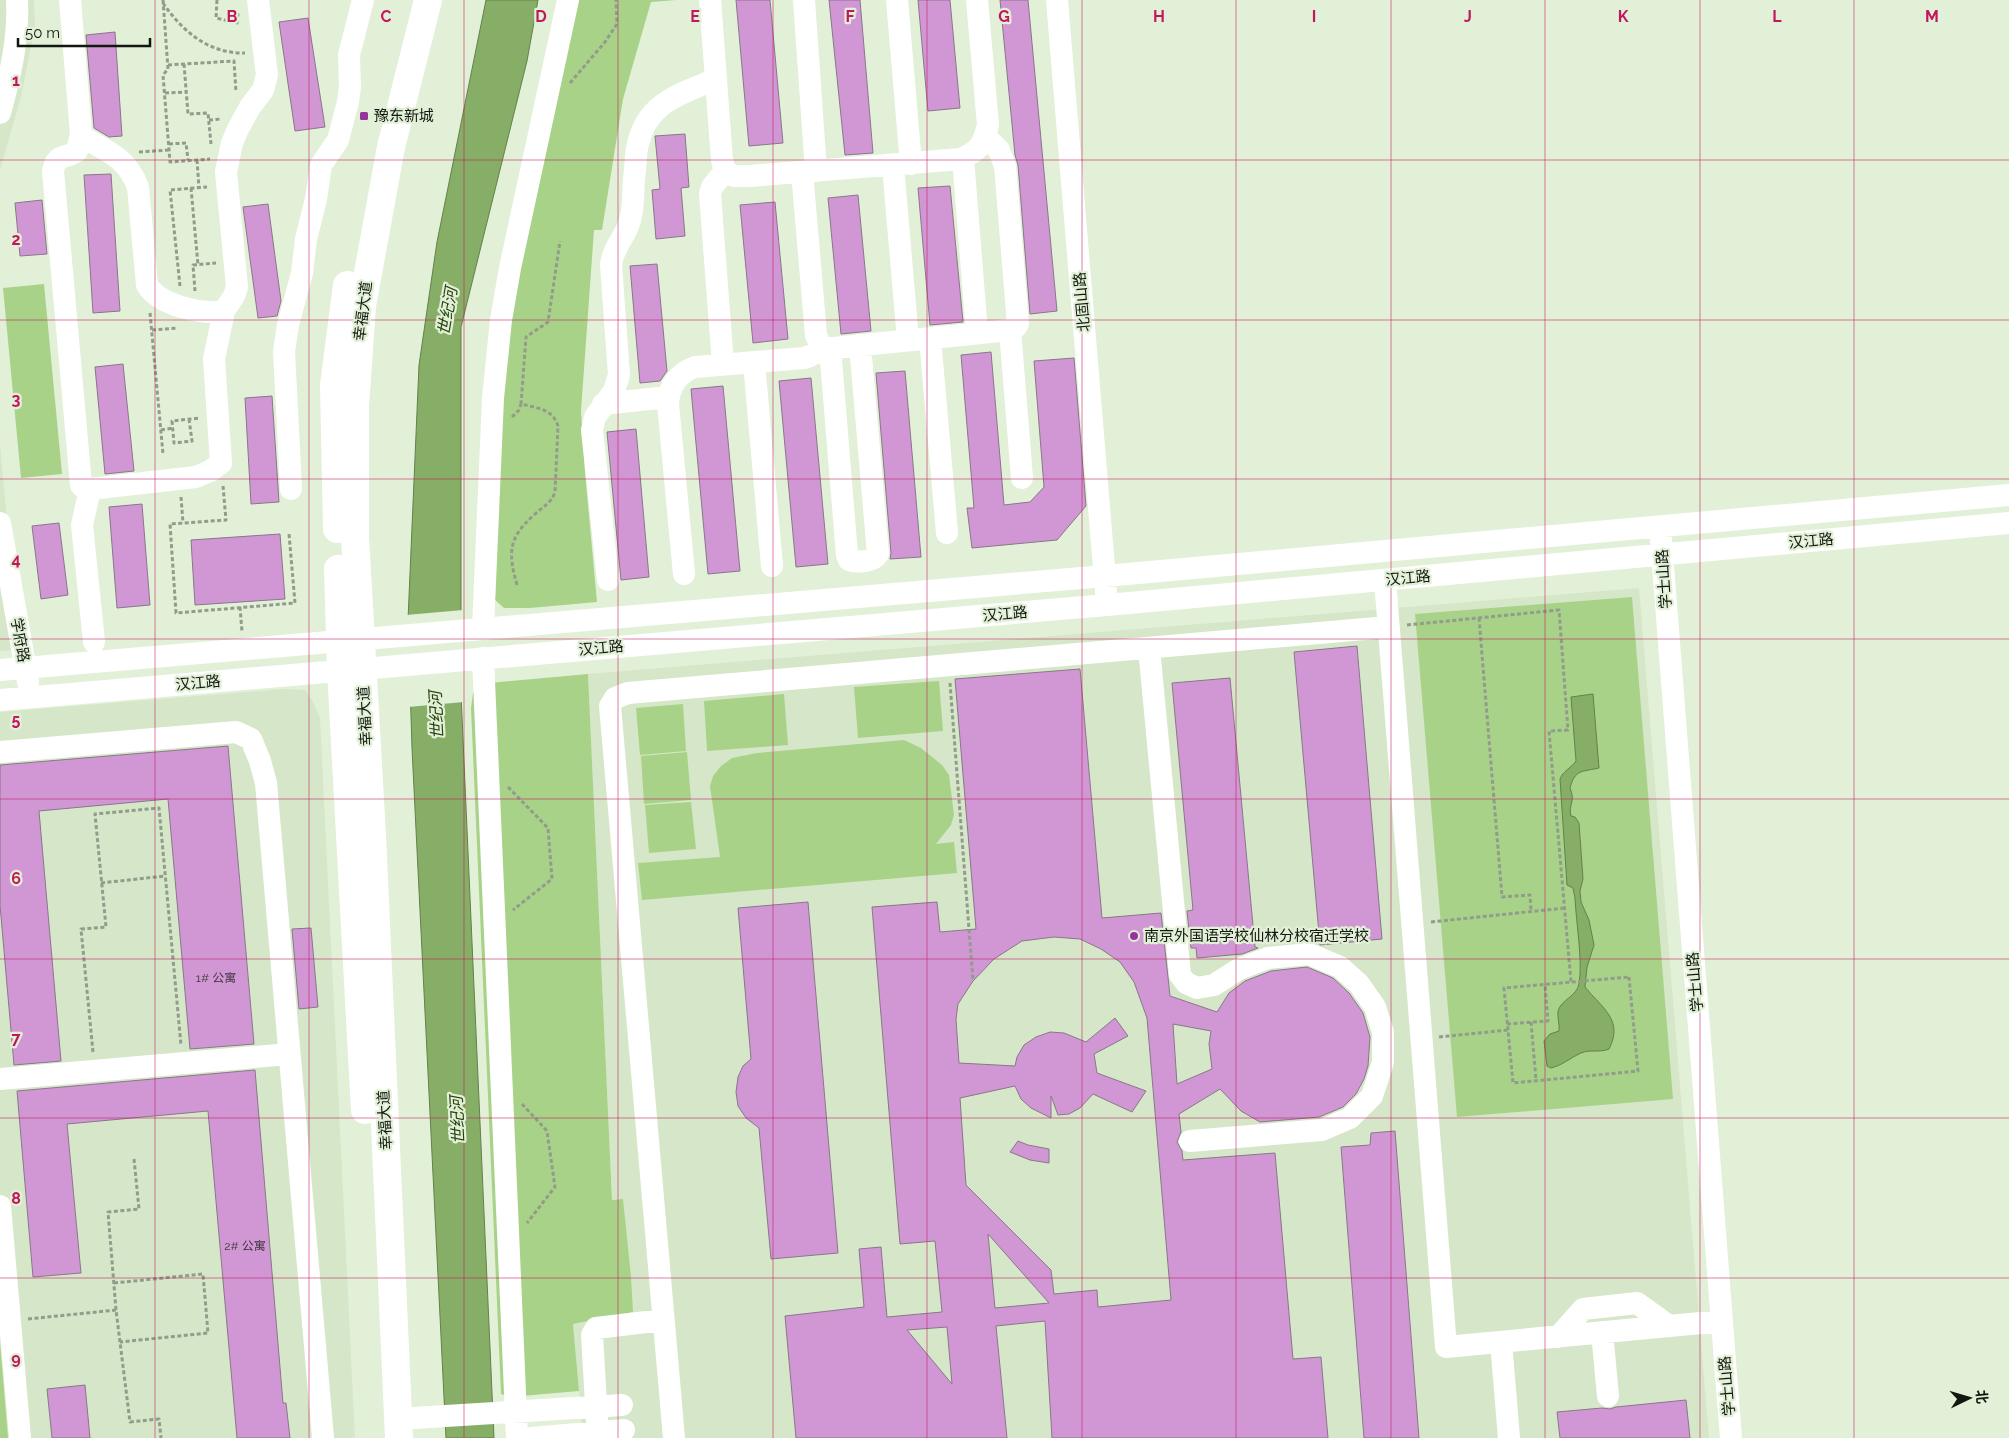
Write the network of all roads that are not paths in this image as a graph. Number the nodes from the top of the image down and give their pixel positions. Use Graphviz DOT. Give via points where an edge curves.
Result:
graph roads {
  1 [pos="16,0"];
  2 [pos="70,0"];
  3 [pos="363,0"];
  4 [pos="408,0"];
  5 [pos="428,0"];
  6 [pos="568,0"];
  7 [pos="710,0"];
  8 [pos="804,0"];
  9 [pos="897,0"];
  10 [pos="977,0"];
  11 [pos="1058,0"];
  12 [pos="248,4"];
  13 [pos="716,79"];
  14 [pos="0,113"];
  15 [pos="985,136"];
  16 [pos="86,139"];
  17 [pos="963,158"];
  18 [pos="902,165"];
  19 [pos="725,171"];
  20 [pos="809,172"];
  21 [pos="224,312"];
  22 [pos="1010,330"];
  23 [pos="977,333"];
  24 [pos="930,338"];
  25 [pos="908,340"];
  26 [pos="860,345"];
  27 [pos="827,348"];
  28 [pos="754,362"];
  29 [pos="723,364"];
  30 [pos="668,397"];
  31 [pos="604,404"];
  32 [pos="1022,478"];
  33 [pos="291,488"];
  34 [pos="90,489"];
  35 [pos="2009,495"];
  36 [pos="0,523"];
  37 [pos="2009,523"];
  38 [pos="1660,527"];
  39 [pos="947,533"];
  40 [pos="1662,554"];
  41 [pos="772,566"];
  42 [pos="684,574"];
  43 [pos="1105,576"];
  44 [pos="608,580"];
  45 [pos="1385,580"];
  46 [pos="1107,605"];
  47 [pos="1388,627"];
  48 [pos="476,629"];
  49 [pos="350,639"];
  50 [pos="94,642"];
  51 [pos="1149,648"];
  52 [pos="476,658"];
  53 [pos="25,667"];
  54 [pos="352,669"];
  55 [pos="0,670"];
  56 [pos="30,698"];
  57 [pos="0,700"];
  58 [pos="0,752"];
  59 [pos="1383,1032"];
  60 [pos="1421,1033"];
  61 [pos="289,1054"];
  62 [pos="0,1079"];
  63 [pos="1190,1141"];
  64 [pos="0,1206"];
  65 [pos="663,1320"];
  66 [pos="1722,1321"];
  67 [pos="1669,1326"];
  68 [pos="1602,1332"];
  69 [pos="1558,1337"];
  70 [pos="1501,1342"];
  71 [pos="1608,1396"];
  72 [pos="622,1405"];
  73 [pos="596,1407"];
  74 [pos="511,1412"];
  75 [pos="624,1430"];
  76 [pos="392,1432"];
  77 [pos="598,1435"];
  78 [pos="20,1438"];
  79 [pos="323,1438"];
  80 [pos="517,1438"];
  81 [pos="531,1438"];
  82 [pos="674,1438"];
  83 [pos="1509,1438"];
  84 [pos="1732,1438"];
  1 -- 14 [label="street" via="18,18 11,73"];
  2 -- 34 [label="street" via="81,134 77,150 60,157 52,171 82,485"];
  3 -- 33 [label="street" via="349,55 348,102 338,140 322,165 284,351"];
  4 -- 49 [label="main road, 幸福大道" via="375,136 344,301 334,385 334,465"];
  5 -- 49 [label="main road, 幸福大道" via="391,147 362,306 355,406"];
  6 -- 48 [label="street" via="501,320"];
  7 -- 13 [label="street"];
  8 -- 20 [label="street"];
  9 -- 18 [label="street"];
  10 -- 15 [label="street" via="988,125"];
  11 -- 43 [label="street, 北固山路"];
  12 -- 21 [label="street" via="267,75 263,90 250,107 232,143 226,172 237,288"];
  13 -- 19 [label="street"];
  13 -- 31 [label="street" via="663,103 650,114 638,144 630,220 612,254 619,375 614,391"];
  15 -- 17 [label="street" via="976,152"];
  15 -- 22 [label="street" via="999,150 1004,166 1018,324"];
  16 -- 21 [label="street" via="113,154 129,169 138,187 147,286 160,298 177,306"];
  17 -- 18 [label="street"];
  17 -- 23 [label="street"];
  18 -- 20 [label="street"];
  18 -- 25 [label="street"];
  19 -- 20 [label="street" via="734,176"];
  19 -- 29 [label="street" via="712,186 710,194"];
  20 -- 27 [label="street" via="816,335 818,342"];
  21 -- 34 [label="street" via="214,359 221,463 196,477"];
  22 -- 23 [label="street"];
  22 -- 32 [label="street"];
  23 -- 24 [label="street"];
  24 -- 25 [label="street"];
  24 -- 39 [label="street"];
  25 -- 26 [label="street"];
  26 -- 27 [label="street"];
  26 -- 27 [label="street" via="878,554 872,560 854,562 847,555"];
  27 -- 28 [label="street" via="810,356"];
  28 -- 29 [label="street"];
  28 -- 41 [label="street"];
  29 -- 30 [label="street" via="695,366 687,370 672,385"];
  30 -- 31 [label="street"];
  30 -- 42 [label="street"];
  31 -- 44 [label="street" via="595,417 592,430"];
  34 -- 50 [label="street" via="82,524"];
  35 -- 38 [label="street, 汉江路"];
  36 -- 53 [label="street, 学府路"];
  37 -- 40 [label="street, 汉江路"];
  38 -- 40 [label="street, 学士山路"];
  38 -- 43 [label="street, 汉江路"];
  40 -- 45 [label="street, 汉江路"];
  40 -- 66 [label="street, 学士山路"];
  43 -- 46 [label="street, 北固山路"];
  43 -- 48 [label="street, 汉江路"];
  45 -- 46 [label="street, 汉江路"];
  45 -- 47 [label="street"];
  46 -- 52 [label="street, 汉江路"];
  47 -- 51 [label="street"];
  47 -- 60 [label="street"];
  48 -- 49 [label="street, 汉江路"];
  49 -- 53 [label="street, 汉江路"];
  49 -- 54 [label="main road, 幸福大道"];
  51 -- 59 [label="street" via="1180,974 1186,983 1197,988 1214,985 1239,969 1268,958 1309,954 1340,967 1359,984 1375,1007"];
  51 -- 65 [label="street" via="628,693 615,698 610,706"];
  52 -- 54 [label="street, 汉江路"];
  52 -- 74 [label="street"];
  53 -- 55 [label="street, 汉江路"];
  53 -- 56 [label="street, 学府路"];
  54 -- 56 [label="street, 汉江路"];
  54 -- 76 [label="main road, 幸福大道" via="372,835"];
  56 -- 57 [label="street, 汉江路"];
  58 -- 61 [label="street" via="236,732 251,739 266,783"];
  59 -- 60 [label="street"];
  59 -- 63 [label="street" via="1383,1062 1372,1096 1350,1118 1322,1130"];
  60 -- 70 [label="street" via="1446,1347"];
  61 -- 62 [label="street"];
  61 -- 79 [label="street"];
  64 -- 78 [label="street"];
  65 -- 73 [label="street" via="596,1328 592,1335"];
  65 -- 82 [label="street"];
  66 -- 67 [label="street"];
  66 -- 84 [label="street, 学士山路"];
  67 -- 68 [label="street"];
  67 -- 69 [label="street" via="1637,1303 1583,1309"];
  68 -- 69 [label="street"];
  68 -- 71 [label="street"];
  69 -- 70 [label="street"];
  70 -- 83 [label="street"];
  72 -- 73 [label="street"];
  73 -- 74 [label="street"];
  73 -- 77 [label="street"];
  74 -- 76 [label="street" via="440,1416"];
  74 -- 80 [label="street"];
  75 -- 77 [label="street"];
  77 -- 81 [label="street"];
}
